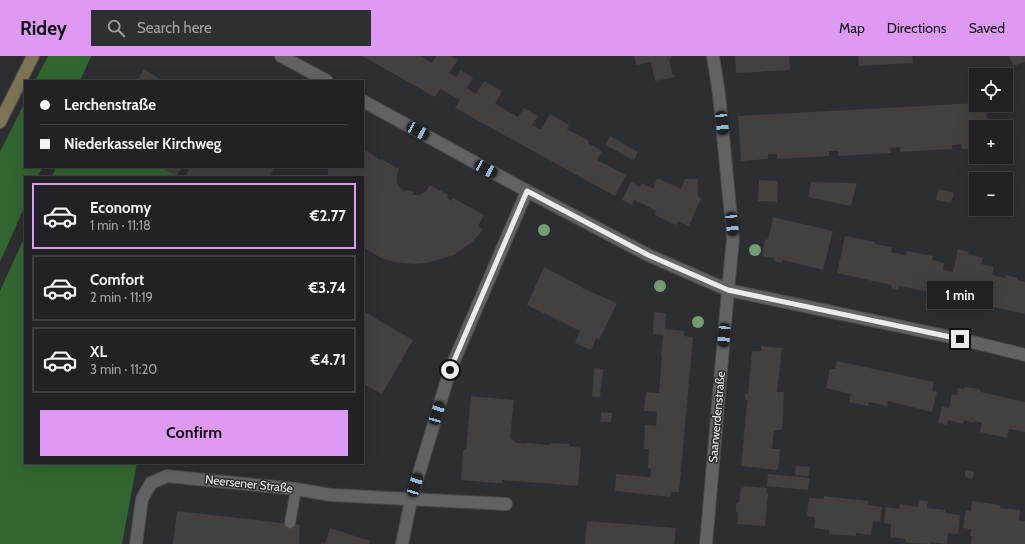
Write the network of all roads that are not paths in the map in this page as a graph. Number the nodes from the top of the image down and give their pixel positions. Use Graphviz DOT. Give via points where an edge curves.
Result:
graph roads {
  1 [pos="34,56"];
  2 [pos="281,56"];
  3 [pos="713,56"];
  4 [pos="325,80"];
  5 [pos="364,102"];
  6 [pos="0,122"];
  7 [pos="527,191"];
  8 [pos="728,290"];
  9 [pos="1025,355"];
  10 [pos="296,489"];
  11 [pos="411,500"];
  12 [pos="506,504"];
  13 [pos="290,523"];
  14 [pos="136,544"];
  15 [pos="402,544"];
  16 [pos="706,544"];
  1 -- 6 [label="main road"];
  2 -- 4 [label="street"];
  3 -- 8 [label="street, Saarwerdenstraße" via="733,238"];
  5 -- 7 [label="street"];
  7 -- 8 [label="street" via="648,255"];
  7 -- 11 [label="street" via="450,370"];
  8 -- 9 [label="street"];
  8 -- 16 [label="street, Saarwerdenstraße"];
  10 -- 11 [label="street, Neersener Straße" via="331,495"];
  10 -- 13 [label="lane"];
  10 -- 14 [label="street, Neersener Straße" via="167,476 151,483 142,499"];
  11 -- 12 [label="street, Neersener Straße"];
  11 -- 15 [label="street"];
}
